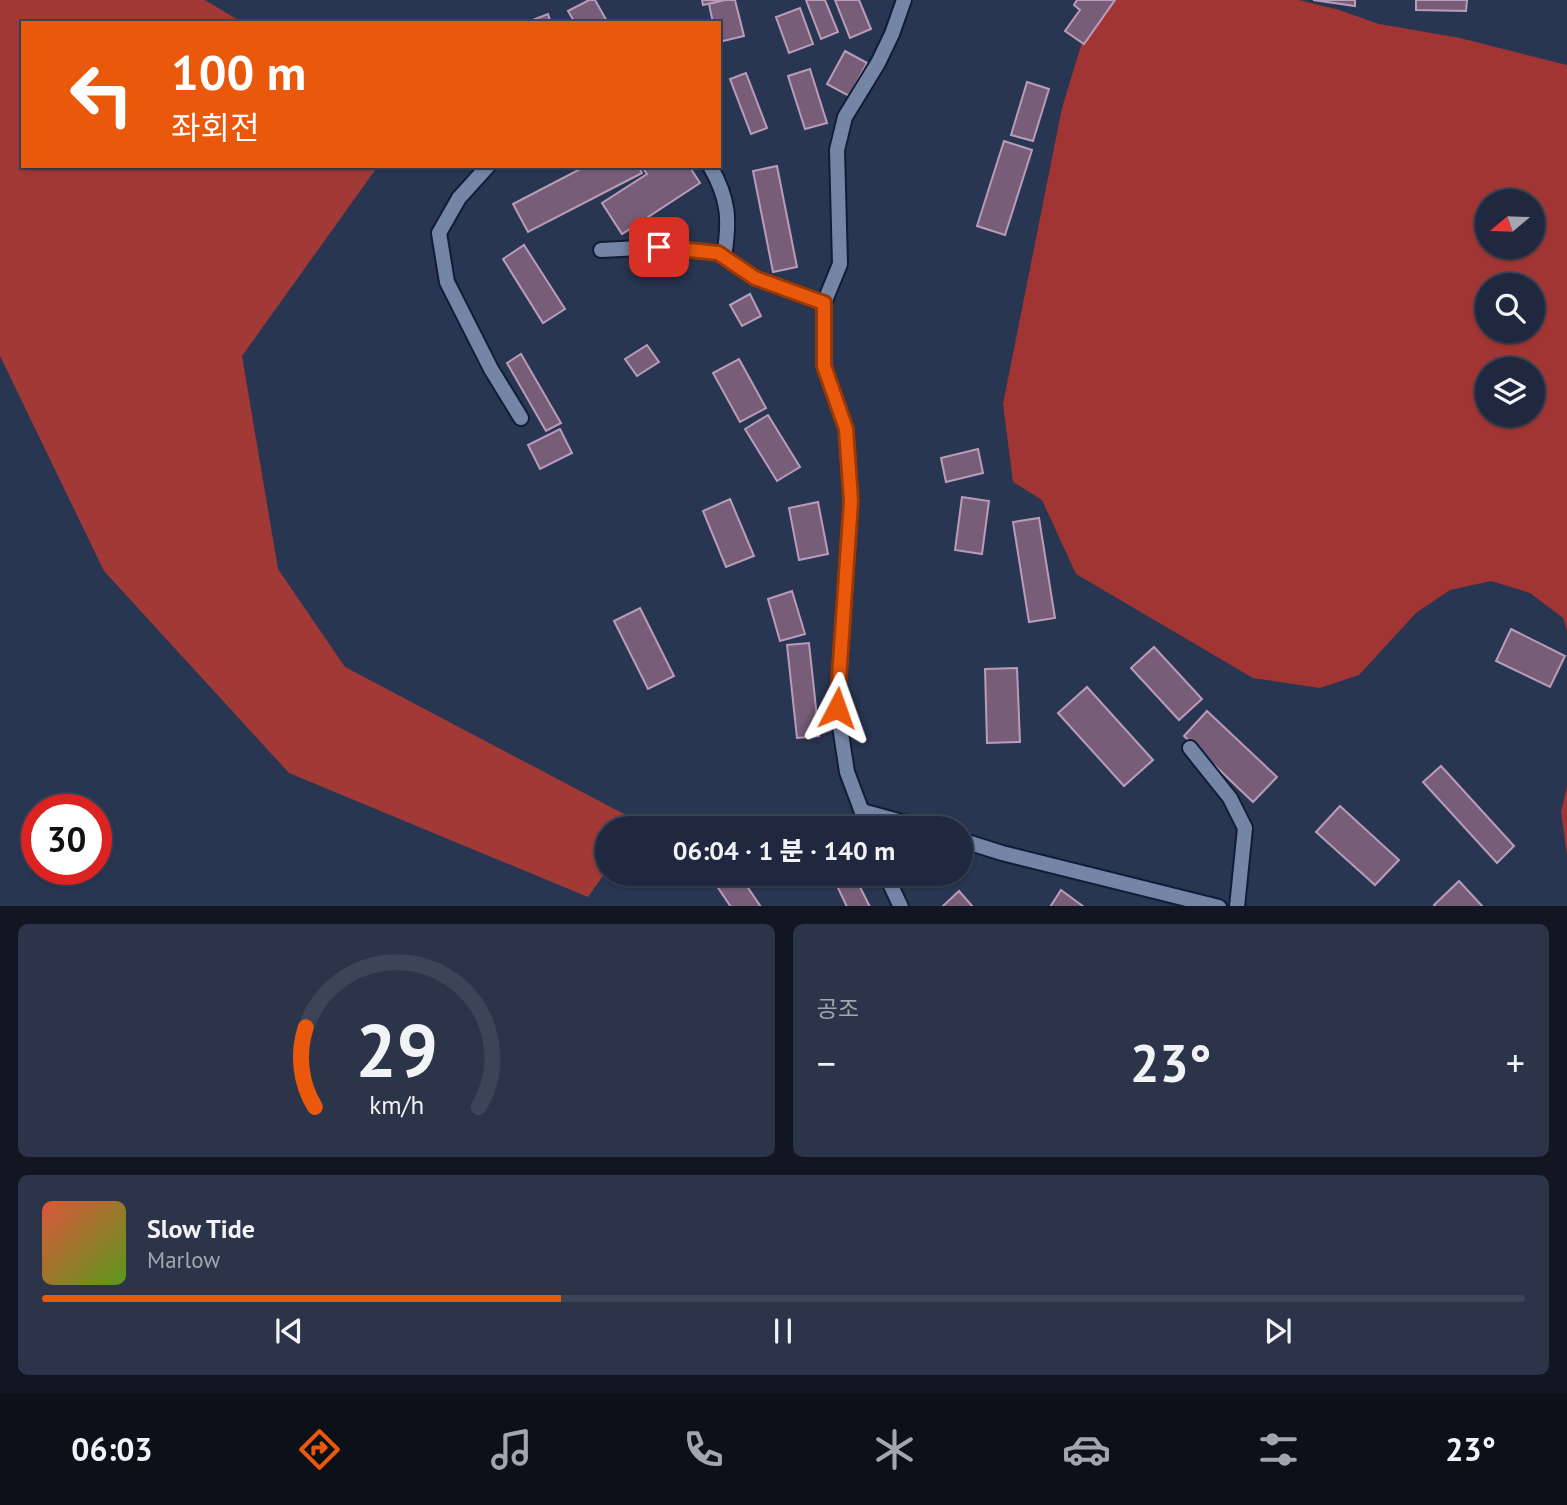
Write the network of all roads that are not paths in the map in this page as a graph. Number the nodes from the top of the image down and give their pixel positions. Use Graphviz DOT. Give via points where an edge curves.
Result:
graph roads {
  1 [pos="904,0"];
  2 [pos="486,168"];
  3 [pos="711,168"];
  4 [pos="601,250"];
  5 [pos="724,257"];
  6 [pos="824,303"];
  7 [pos="521,418"];
  8 [pos="1190,748"];
  9 [pos="862,811"];
  10 [pos="864,816"];
  11 [pos="880,816"];
  12 [pos="973,844"];
  13 [pos="891,886"];
  14 [pos="901,906"];
  15 [pos="1219,906"];
  16 [pos="1237,906"];
  1 -- 6 [label="street" via="878,62 845,117 839,139 840,264"];
  2 -- 7 [label="street" via="459,198 439,233 447,282"];
  3 -- 5 [label="street" via="720,183 729,224"];
  4 -- 5 [label="street" via="659,247"];
  5 -- 6 [label="street" via="755,278"];
  6 -- 9 [label="street" via="824,366 846,429 851,501 837,708 847,772"];
  8 -- 16 [label="street" via="1230,798 1245,828"];
  9 -- 10 [label="street"];
  9 -- 11 [label="street"];
  12 -- 15 [label="street"];
  13 -- 14 [label="street"];
}
